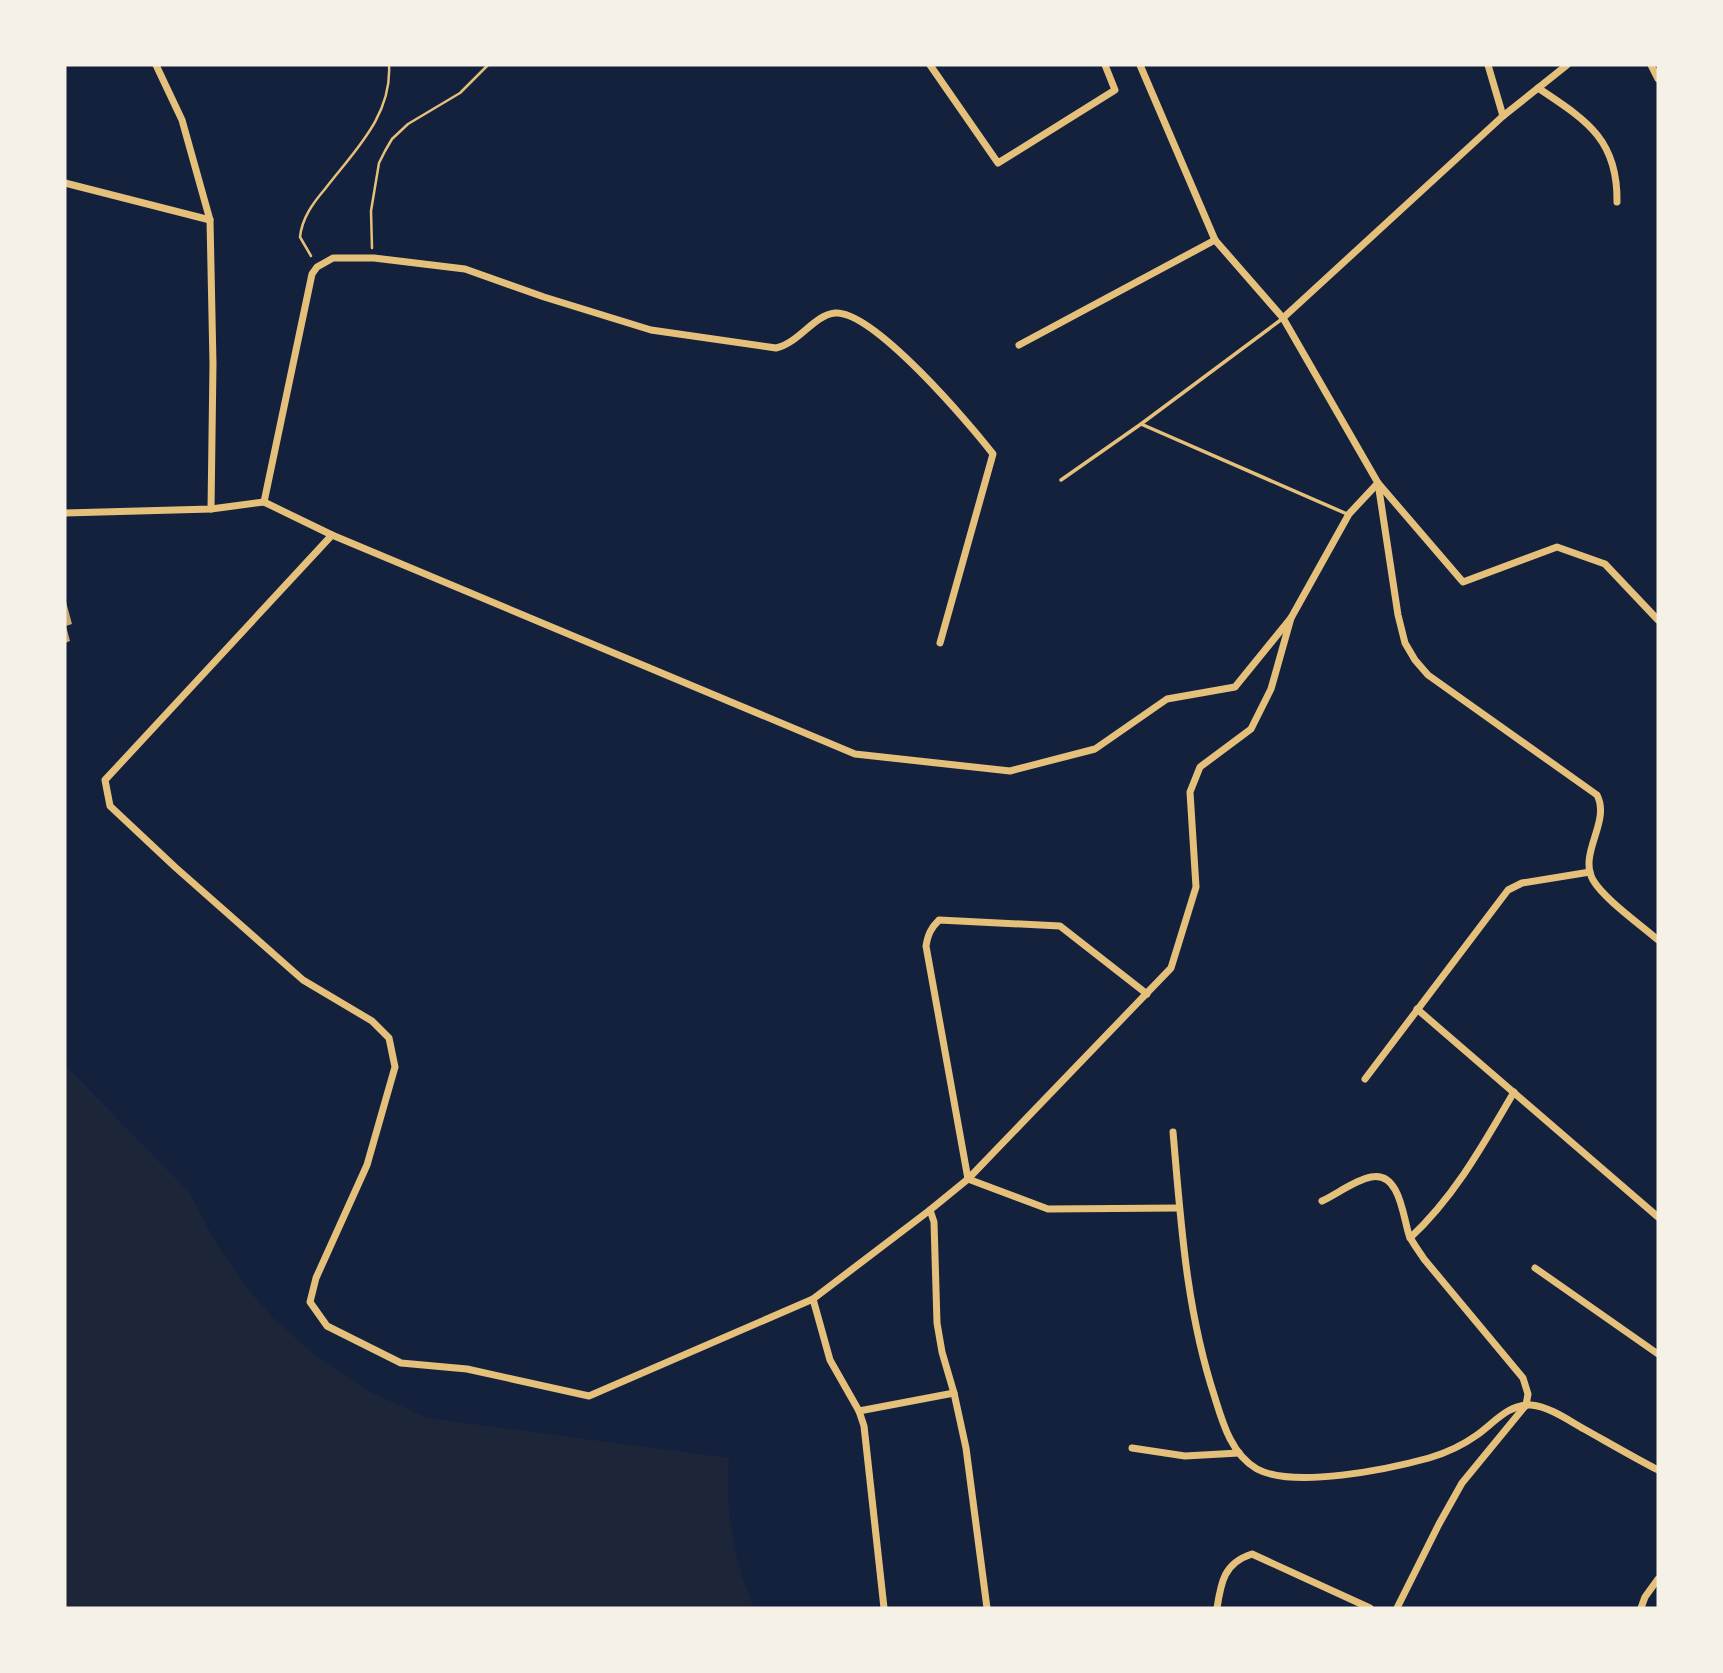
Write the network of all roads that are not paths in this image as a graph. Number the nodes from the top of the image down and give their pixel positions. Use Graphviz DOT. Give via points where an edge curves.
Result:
graph roads {
  1 [pos="156,65"];
  2 [pos="930,65"];
  3 [pos="1105,65"];
  4 [pos="1140,65"];
  5 [pos="1488,65"];
  6 [pos="1567,65"];
  7 [pos="1651,65"];
  8 [pos="1658,79"];
  9 [pos="1538,88"];
  10 [pos="1503,116"];
  11 [pos="65,183"];
  12 [pos="1617,202"];
  13 [pos="210,219"];
  14 [pos="1215,240"];
  15 [pos="1283,318"];
  16 [pos="1019,345"];
  17 [pos="1141,424"];
  18 [pos="1061,480"];
  19 [pos="1378,483"];
  20 [pos="264,502"];
  21 [pos="211,509"];
  22 [pos="65,513"];
  23 [pos="1349,514"];
  24 [pos="332,535"];
  25 [pos="1291,618"];
  26 [pos="1658,620"];
  27 [pos="940,643"];
  28 [pos="1590,872"];
  29 [pos="1658,940"];
  30 [pos="1147,994"];
  31 [pos="1417,1009"];
  32 [pos="1365,1079"];
  33 [pos="1514,1092"];
  34 [pos="1173,1132"];
  35 [pos="968,1179"];
  36 [pos="1322,1201"];
  37 [pos="1179,1208"];
  38 [pos="930,1210"];
  39 [pos="1658,1217"];
  40 [pos="1410,1238"];
  41 [pos="1535,1268"];
  42 [pos="813,1299"];
  43 [pos="1658,1354"];
  44 [pos="954,1393"];
  45 [pos="1526,1405"];
  46 [pos="859,1411"];
  47 [pos="1132,1448"];
  48 [pos="1239,1453"];
  49 [pos="1658,1470"];
  50 [pos="1658,1578"];
  51 [pos="884,1608"];
  52 [pos="988,1608"];
  53 [pos="1217,1608"];
  54 [pos="1370,1608"];
  55 [pos="1397,1608"];
  56 [pos="1641,1608"];
  1 -- 13 [label="street" via="182,120"];
  2 -- 3 [label="street" via="998,163 1115,90"];
  4 -- 14 [label="street"];
  5 -- 10 [label="street"];
  6 -- 9 [label="street"];
  7 -- 8 [label="street"];
  9 -- 10 [label="street"];
  9 -- 12 [label="street" via="1594,129 1611,155"];
  10 -- 15 [label="street"];
  11 -- 13 [label="street"];
  13 -- 21 [label="street"];
  14 -- 15 [label="street"];
  14 -- 16 [label="street"];
  15 -- 17 [label="lane"];
  15 -- 19 [label="street"];
  17 -- 18 [label="lane"];
  17 -- 23 [label="lane"];
  19 -- 23 [label="street"];
  19 -- 26 [label="street" via="1463,582 1557,547 1605,564"];
  19 -- 28 [label="street" via="1405,643 1428,675 1597,795 1601,808"];
  20 -- 21 [label="street"];
  20 -- 24 [label="street"];
  20 -- 27 [label="street" via="312,274 333,258 374,258 465,270 652,330 776,348 793,342 827,314 838,313 861,321 926,377 993,454"];
  21 -- 22 [label="street"];
  23 -- 25 [label="street"];
  24 -- 25 [label="street" via="855,754 1010,771 1095,749 1167,698 1235,687"];
  24 -- 42 [label="street" via="105,780 110,806 174,867 303,980 372,1021 389,1038 395,1067 367,1165 316,1278 310,1302 327,1326 401,1363 467,1370 589,1396"];
  25 -- 30 [label="street" via="1270,689 1251,729 1200,767 1190,792 1196,887 1171,968"];
  28 -- 29 [label="street" via="1600,889"];
  28 -- 31 [label="street" via="1522,883 1508,890"];
  30 -- 35 [label="street"];
  30 -- 35 [label="street" via="1060,926 939,920 932,927 926,946"];
  31 -- 32 [label="street"];
  31 -- 33 [label="street"];
  33 -- 39 [label="street"];
  33 -- 40 [label="street" via="1465,1176"];
  34 -- 37 [label="street"];
  35 -- 37 [label="street" via="1048,1209"];
  35 -- 38 [label="street"];
  36 -- 40 [label="street" via="1369,1177 1382,1177 1396,1191"];
  37 -- 48 [label="street" via="1202,1359 1224,1426"];
  38 -- 42 [label="street"];
  38 -- 44 [label="street" via="937,1323"];
  40 -- 45 [label="street" via="1523,1378"];
  41 -- 43 [label="street"];
  42 -- 46 [label="street" via="830,1360"];
  44 -- 46 [label="street"];
  44 -- 52 [label="street"];
  45 -- 48 [label="street" via="1508,1410 1446,1452 1366,1470 1285,1477 1259,1470"];
  45 -- 49 [label="street" via="1549,1410"];
  45 -- 55 [label="street" via="1462,1483"];
  46 -- 51 [label="street" via="868,1442"];
  47 -- 48 [label="street" via="1185,1456"];
  50 -- 56 [label="street"];
  53 -- 54 [label="street" via="1226,1571 1252,1554"];
}
